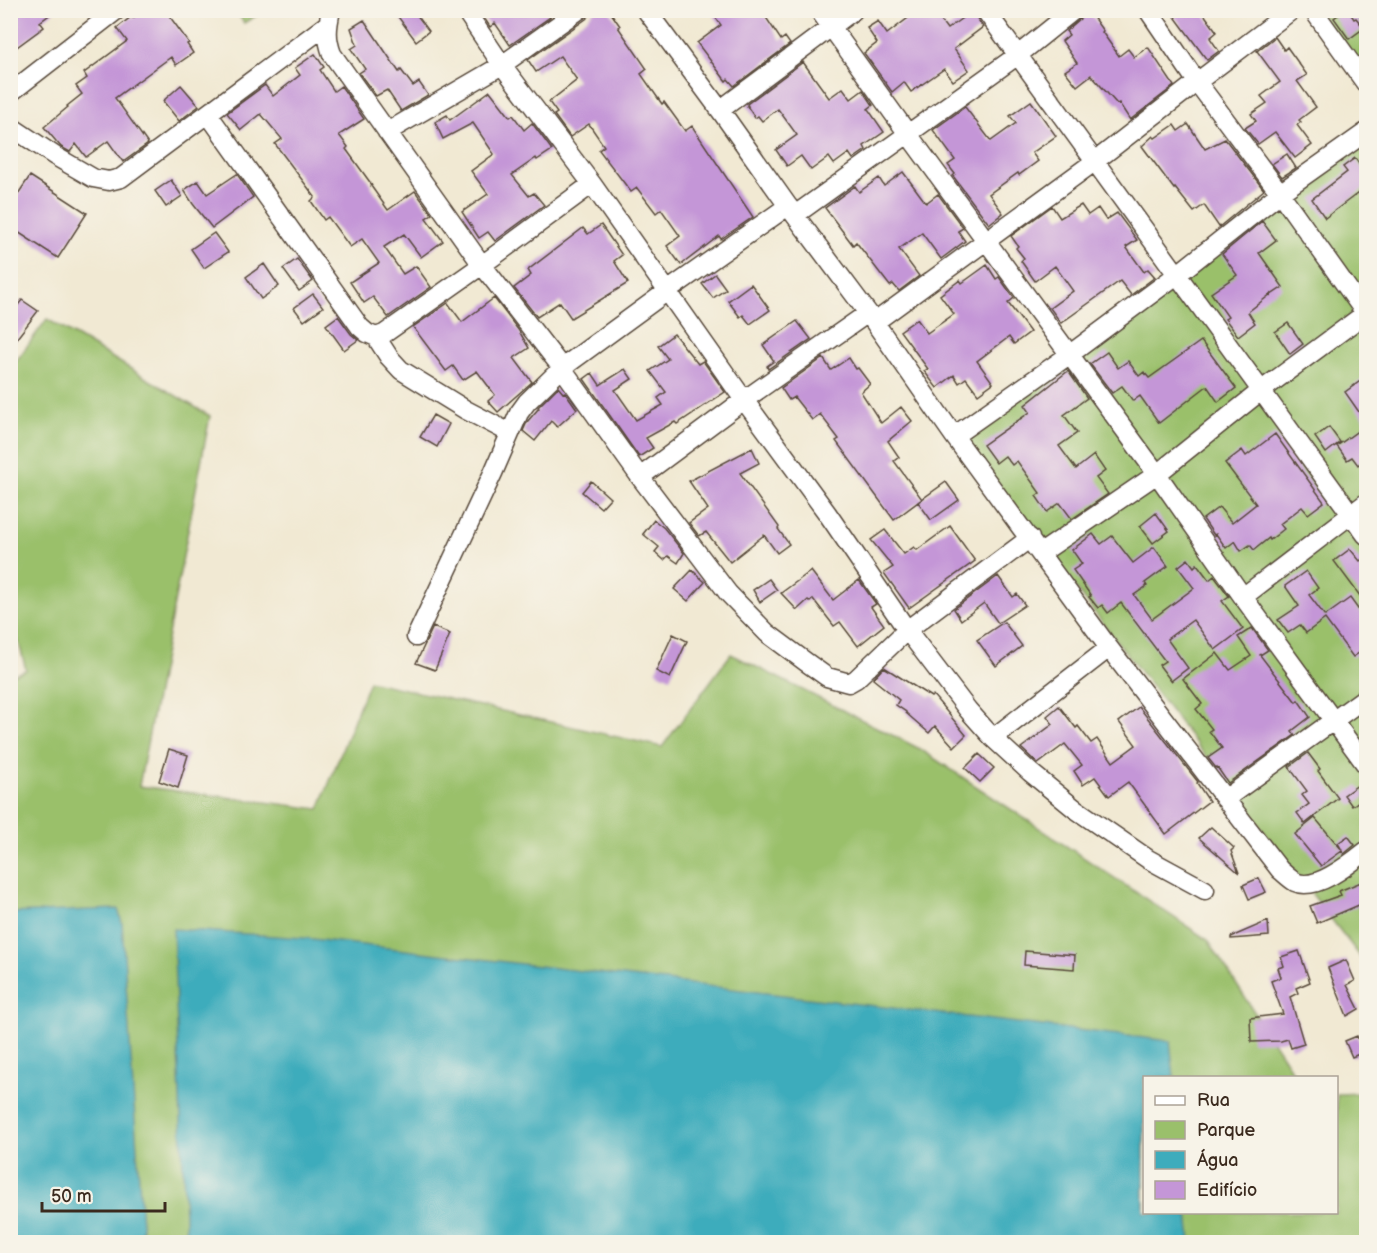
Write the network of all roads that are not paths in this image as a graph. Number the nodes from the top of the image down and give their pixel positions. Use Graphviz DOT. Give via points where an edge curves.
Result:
graph roads {
  1 [pos="117,10"];
  2 [pos="465,10"];
  3 [pos="579,10"];
  4 [pos="646,10"];
  5 [pos="819,10"];
  6 [pos="854,10"];
  7 [pos="985,10"];
  8 [pos="1074,10"];
  9 [pos="1148,10"];
  10 [pos="1292,10"];
  11 [pos="1313,10"];
  12 [pos="329,17"];
  13 [pos="831,27"];
  14 [pos="1018,55"];
  15 [pos="502,64"];
  16 [pos="1197,82"];
  17 [pos="1366,84"];
  18 [pos="10,93"];
  19 [pos="720,110"];
  20 [pos="208,114"];
  21 [pos="10,126"];
  22 [pos="387,132"];
  23 [pos="1366,132"];
  24 [pos="908,134"];
  25 [pos="1094,162"];
  26 [pos="592,184"];
  27 [pos="1280,193"];
  28 [pos="792,211"];
  29 [pos="987,241"];
  30 [pos="482,265"];
  31 [pos="1178,274"];
  32 [pos="666,292"];
  33 [pos="1366,313"];
  34 [pos="871,318"];
  35 [pos="376,337"];
  36 [pos="1069,355"];
  37 [pos="562,368"];
  38 [pos="1262,390"];
  39 [pos="744,400"];
  40 [pos="510,433"];
  41 [pos="954,436"];
  42 [pos="1157,474"];
  43 [pos="640,477"];
  44 [pos="1366,503"];
  45 [pos="1351,514"];
  46 [pos="1366,535"];
  47 [pos="1035,546"];
  48 [pos="1243,597"];
  49 [pos="907,630"];
  50 [pos="416,637"];
  51 [pos="1109,648"];
  52 [pos="1366,697"];
  53 [pos="1334,720"];
  54 [pos="993,738"];
  55 [pos="1366,765"];
  56 [pos="1225,798"];
  57 [pos="1366,851"];
  58 [pos="1205,890"];
  1 -- 18 [label="street"];
  2 -- 15 [label="street"];
  3 -- 15 [label="street"];
  4 -- 19 [label="street"];
  5 -- 13 [label="street"];
  6 -- 13 [label="street"];
  7 -- 14 [label="street"];
  8 -- 14 [label="street"];
  9 -- 16 [label="street"];
  10 -- 16 [label="street"];
  11 -- 17 [label="street"];
  12 -- 20 [label="street"];
  12 -- 22 [label="street" via="327,41 332,54"];
  13 -- 19 [label="street"];
  13 -- 24 [label="street"];
  14 -- 24 [label="street"];
  14 -- 25 [label="street"];
  15 -- 22 [label="street"];
  15 -- 26 [label="street"];
  16 -- 25 [label="street"];
  16 -- 27 [label="street"];
  19 -- 28 [label="street"];
  20 -- 21 [label="street" via="121,178 109,181 93,178"];
  20 -- 35 [label="street" via="360,327"];
  22 -- 30 [label="street"];
  23 -- 27 [label="street"];
  24 -- 28 [label="street"];
  24 -- 29 [label="street"];
  25 -- 29 [label="street"];
  25 -- 31 [label="street"];
  26 -- 30 [label="street"];
  26 -- 32 [label="street"];
  27 -- 31 [label="street"];
  27 -- 33 [label="street"];
  28 -- 32 [label="street"];
  28 -- 34 [label="street"];
  29 -- 34 [label="street"];
  29 -- 36 [label="street"];
  30 -- 35 [label="street"];
  30 -- 37 [label="street"];
  31 -- 36 [label="street"];
  31 -- 38 [label="street"];
  32 -- 37 [label="street"];
  32 -- 39 [label="street"];
  33 -- 38 [label="street"];
  34 -- 39 [label="street"];
  34 -- 41 [label="street"];
  35 -- 40 [label="street" via="401,370"];
  36 -- 41 [label="street"];
  36 -- 42 [label="street"];
  37 -- 40 [label="street" via="527,402"];
  37 -- 43 [label="street"];
  38 -- 42 [label="street"];
  38 -- 45 [label="street"];
  39 -- 43 [label="street"];
  39 -- 49 [label="street"];
  40 -- 50 [label="street"];
  41 -- 47 [label="street"];
  42 -- 47 [label="street"];
  42 -- 48 [label="street"];
  43 -- 49 [label="street" via="728,593 767,633 827,677 849,683 856,679"];
  44 -- 45 [label="street"];
  45 -- 46 [label="street"];
  45 -- 48 [label="street"];
  47 -- 49 [label="street"];
  47 -- 51 [label="street"];
  48 -- 53 [label="street"];
  49 -- 54 [label="street"];
  51 -- 54 [label="street"];
  51 -- 56 [label="street"];
  52 -- 53 [label="street"];
  53 -- 55 [label="street"];
  53 -- 56 [label="street"];
  54 -- 58 [label="street" via="1074,808 1148,859"];
  56 -- 57 [label="street" via="1280,870 1297,883 1312,883 1336,874"];
}
